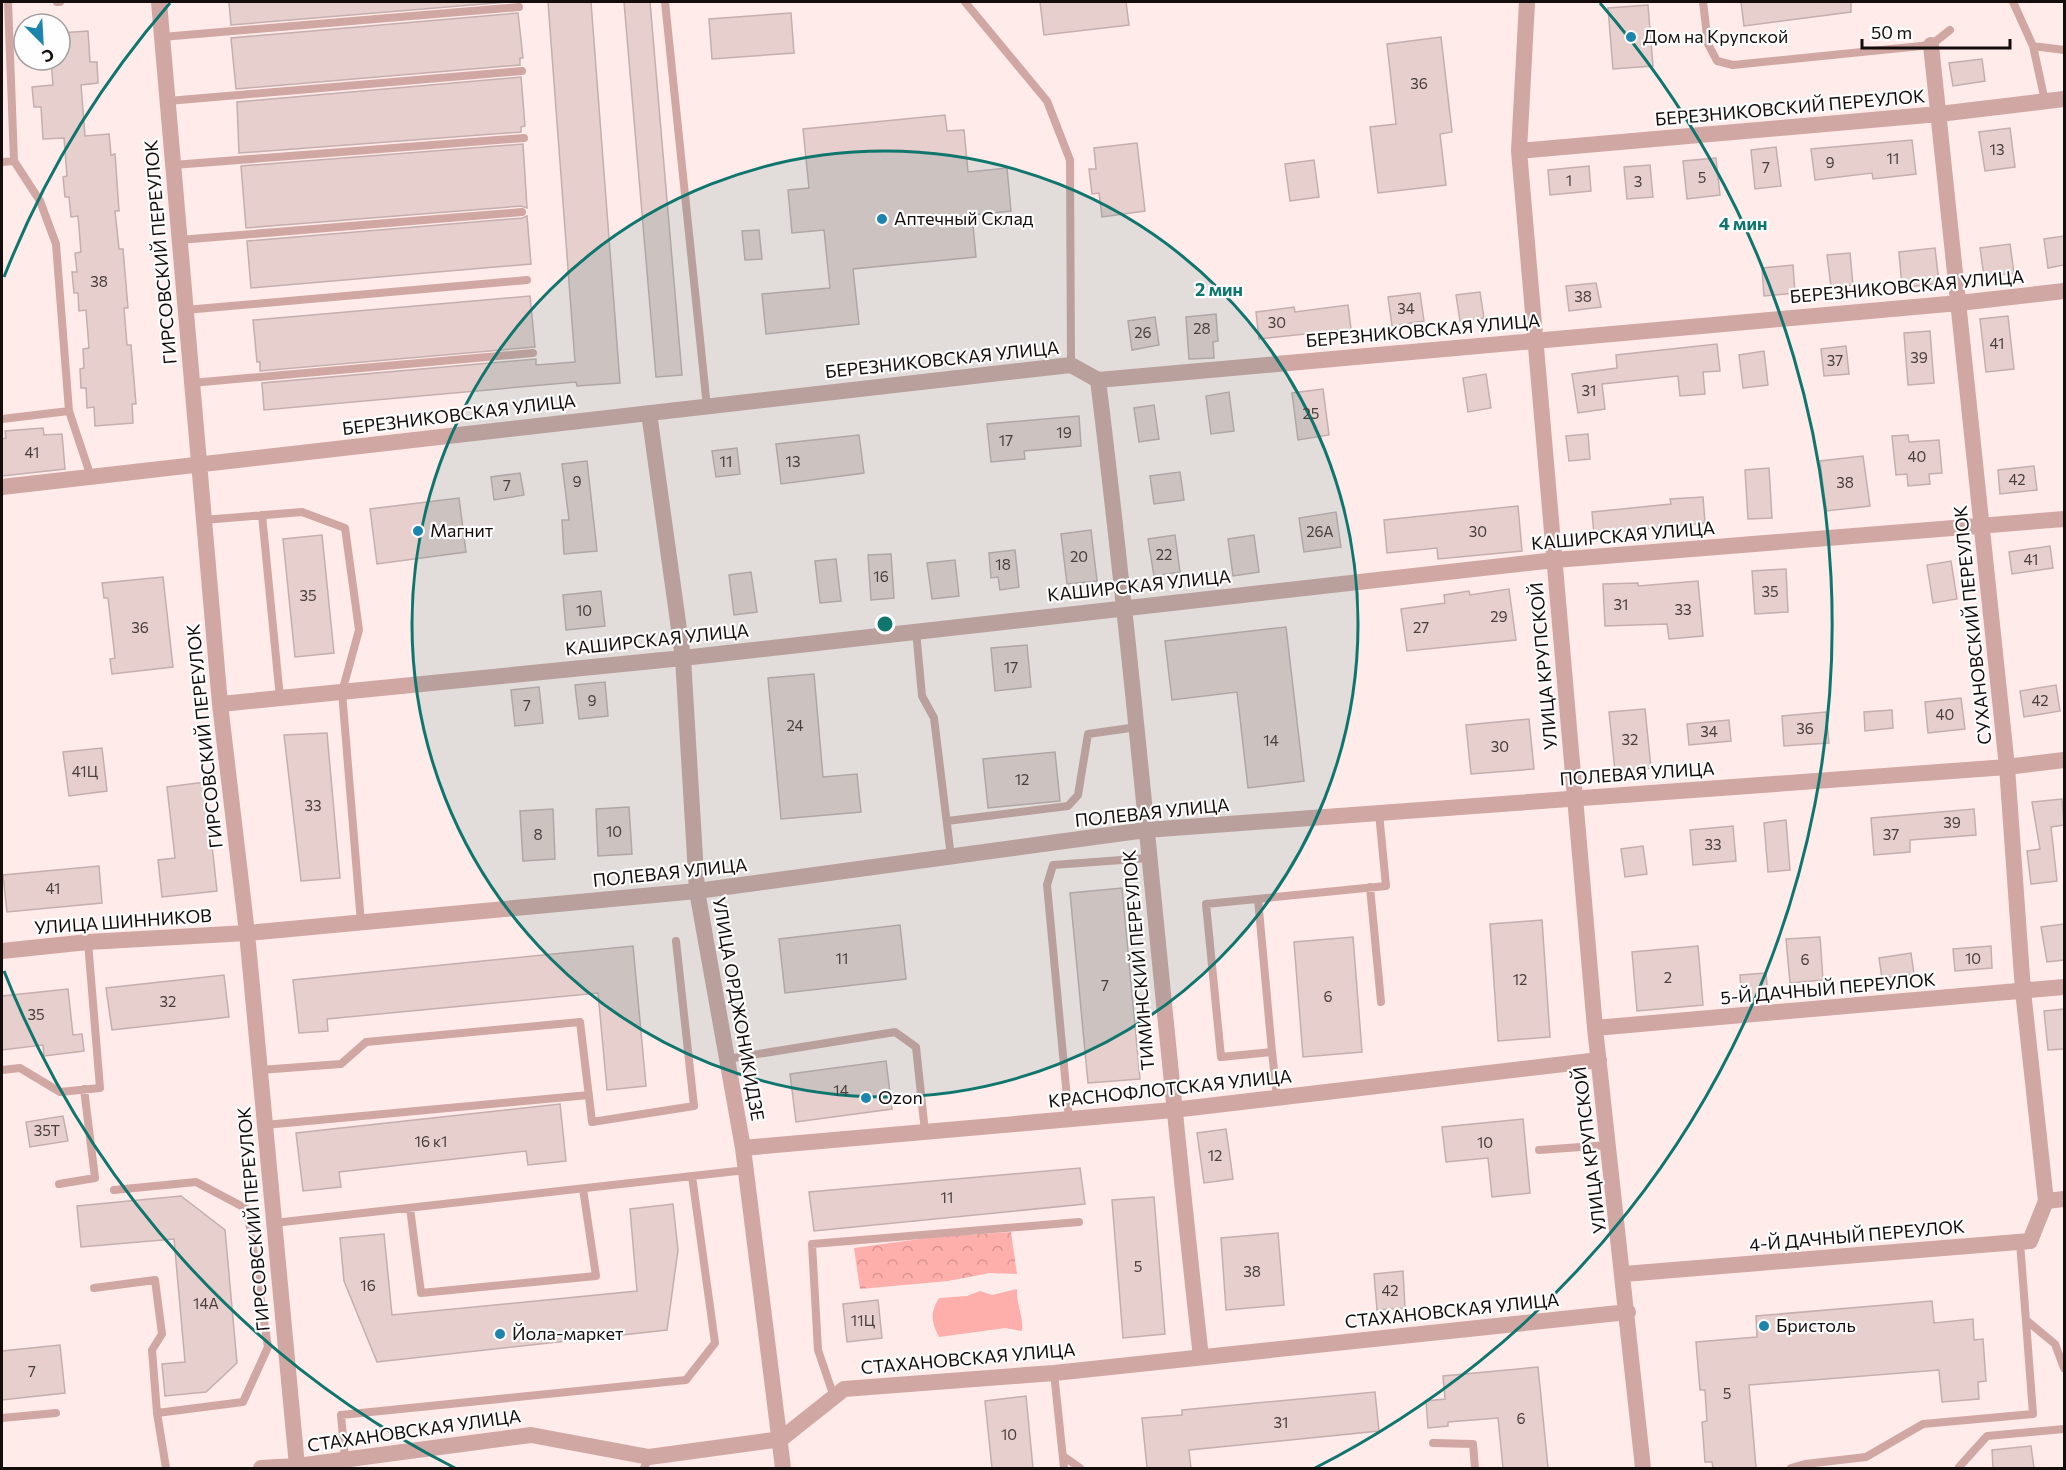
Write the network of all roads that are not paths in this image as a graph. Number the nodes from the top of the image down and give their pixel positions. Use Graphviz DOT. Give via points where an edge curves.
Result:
graph roads {
  1 [pos="8,2"];
  2 [pos="159,2"];
  3 [pos="665,2"];
  4 [pos="965,2"];
  5 [pos="1527,2"];
  6 [pos="1703,2"];
  7 [pos="2013,2"];
  8 [pos="519,7"];
  9 [pos="1950,30"];
  10 [pos="162,37"];
  11 [pos="1931,45"];
  12 [pos="2033,46"];
  13 [pos="2064,50"];
  14 [pos="522,71"];
  15 [pos="2064,99"];
  16 [pos="168,101"];
  17 [pos="2045,101"];
  18 [pos="1939,114"];
  19 [pos="524,138"];
  20 [pos="1519,151"];
  21 [pos="14,161"];
  22 [pos="2,162"];
  23 [pos="173,165"];
  24 [pos="522,212"];
  25 [pos="179,240"];
  26 [pos="527,280"];
  27 [pos="2064,291"];
  28 [pos="1959,303"];
  29 [pos="185,310"];
  30 [pos="1537,340"];
  31 [pos="533,353"];
  32 [pos="1071,366"];
  33 [pos="1098,380"];
  34 [pos="191,383"];
  35 [pos="707,406"];
  36 [pos="69,411"];
  37 [pos="649,413"];
  38 [pos="2,419"];
  39 [pos="198,465"];
  40 [pos="91,477"];
  41 [pos="2,487"];
  42 [pos="262,515"];
  43 [pos="2064,519"];
  44 [pos="203,520"];
  45 [pos="1982,527"];
  46 [pos="1555,560"];
  47 [pos="1126,606"];
  48 [pos="916,631"];
  49 [pos="683,658"];
  50 [pos="342,692"];
  51 [pos="280,698"];
  52 [pos="220,704"];
  53 [pos="1137,727"];
  54 [pos="2064,760"];
  55 [pos="2007,766"];
  56 [pos="1574,798"];
  57 [pos="1379,813"];
  58 [pos="947,820"];
  59 [pos="1146,831"];
  60 [pos="951,857"];
  61 [pos="1149,858"];
  62 [pos="1370,887"];
  63 [pos="698,891"];
  64 [pos="1257,898"];
  65 [pos="361,923"];
  66 [pos="247,933"];
  67 [pos="676,941"];
  68 [pos="88,942"];
  69 [pos="2,951"];
  70 [pos="2064,987"];
  71 [pos="2023,991"];
  72 [pos="1381,1002"];
  73 [pos="1595,1028"];
  74 [pos="1272,1052"];
  75 [pos="727,1059"];
  76 [pos="1599,1060"];
  77 [pos="2,1070"];
  78 [pos="260,1070"];
  79 [pos="84,1089"];
  80 [pos="589,1095"];
  81 [pos="1277,1097"];
  82 [pos="1173,1110"];
  83 [pos="1069,1119"];
  84 [pos="265,1125"];
  85 [pos="925,1132"];
  86 [pos="1609,1145"];
  87 [pos="743,1148"];
  88 [pos="1539,1150"];
  89 [pos="746,1170"];
  90 [pos="692,1176"];
  91 [pos="59,1184"];
  92 [pos="584,1189"];
  93 [pos="114,1190"];
  94 [pos="2064,1199"];
  95 [pos="2046,1201"];
  96 [pos="410,1208"];
  97 [pos="1079,1222"];
  98 [pos="274,1224"];
  99 [pos="2020,1242"];
  100 [pos="1624,1274"];
  101 [pos="94,1288"];
  102 [pos="1628,1312"];
  103 [pos="2025,1320"];
  104 [pos="1201,1357"];
  105 [pos="2064,1368"];
  106 [pos="1054,1373"];
  107 [pos="834,1397"];
  108 [pos="56,1413"];
  109 [pos="157,1413"];
  110 [pos="2,1418"];
  111 [pos="2064,1429"];
  112 [pos="781,1439"];
  113 [pos="1433,1443"];
  114 [pos="1063,1456"];
  115 [pos="345,1460"];
  116 [pos="646,1463"];
  117 [pos="288,1467"];
  118 [pos="1959,1467"];
  119 [pos="166,1468"];
  120 [pos="261,1468"];
  121 [pos="783,1468"];
  122 [pos="1064,1468"];
  123 [pos="1080,1468"];
  124 [pos="1475,1468"];
  125 [pos="1643,1468"];
  126 [pos="1791,1468"];
  1 -- 21 [label="lane"];
  2 -- 10 [label="street, ГИРСОВСКИЙ ПЕРЕУЛОК"];
  3 -- 35 [label="lane"];
  4 -- 32 [label="lane" via="1047,101 1070,160"];
  5 -- 20 [label="street, УЛИЦА КРУПСКОЙ"];
  6 -- 11 [label="lane" via="1708,44 1717,61 1733,65"];
  7 -- 12 [label="lane"];
  8 -- 10 [label="lane"];
  9 -- 11 [label="lane"];
  10 -- 16 [label="street, ГИРСОВСКИЙ ПЕРЕУЛОК"];
  11 -- 18 [label="street, СУХАНОВСКИЙ ПЕРЕУЛОК"];
  12 -- 13 [label="lane"];
  12 -- 17 [label="lane"];
  14 -- 16 [label="lane"];
  15 -- 17 [label="street, БЕРЕЗНИКОВСКИЙ ПЕРЕУЛОК"];
  16 -- 23 [label="street, ГИРСОВСКИЙ ПЕРЕУЛОК"];
  17 -- 18 [label="street, БЕРЕЗНИКОВСКИЙ ПЕРЕУЛОК"];
  18 -- 20 [label="street, БЕРЕЗНИКОВСКИЙ ПЕРЕУЛОК"];
  18 -- 28 [label="street, СУХАНОВСКИЙ ПЕРЕУЛОК"];
  19 -- 23 [label="lane"];
  20 -- 30 [label="street, УЛИЦА КРУПСКОЙ"];
  21 -- 22 [label="lane"];
  21 -- 36 [label="lane" via="40,201 56,244"];
  23 -- 25 [label="street, ГИРСОВСКИЙ ПЕРЕУЛОК"];
  24 -- 25 [label="lane"];
  25 -- 29 [label="street, ГИРСОВСКИЙ ПЕРЕУЛОК"];
  26 -- 29 [label="lane"];
  27 -- 28 [label="street, БЕРЕЗНИКОВСКАЯ УЛИЦА"];
  28 -- 30 [label="street, БЕРЕЗНИКОВСКАЯ УЛИЦА"];
  28 -- 45 [label="street, СУХАНОВСКИЙ ПЕРЕУЛОК"];
  29 -- 34 [label="street, ГИРСОВСКИЙ ПЕРЕУЛОК"];
  30 -- 33 [label="street, БЕРЕЗНИКОВСКАЯ УЛИЦА"];
  30 -- 46 [label="street, УЛИЦА КРУПСКОЙ"];
  31 -- 34 [label="lane"];
  32 -- 33 [label="street, БЕРЕЗНИКОВСКАЯ УЛИЦА"];
  32 -- 35 [label="street, БЕРЕЗНИКОВСКАЯ УЛИЦА"];
  33 -- 47 [label="street, ТИМИНСКИЙ ПЕРЕУЛОК"];
  34 -- 39 [label="street, ГИРСОВСКИЙ ПЕРЕУЛОК"];
  35 -- 37 [label="street, БЕРЕЗНИКОВСКАЯ УЛИЦА"];
  36 -- 38 [label="lane"];
  36 -- 40 [label="lane"];
  37 -- 39 [label="street, БЕРЕЗНИКОВСКАЯ УЛИЦА"];
  37 -- 49 [label="street, УЛИЦА ОРДЖОНИКИДЗЕ"];
  39 -- 40 [label="street, БЕРЕЗНИКОВСКАЯ УЛИЦА"];
  39 -- 44 [label="street, ГИРСОВСКИЙ ПЕРЕУЛОК"];
  40 -- 41 [label="street, БЕРЕЗНИКОВСКАЯ УЛИЦА"];
  42 -- 44 [label="lane"];
  42 -- 50 [label="lane" via="302,512 345,528 359,630"];
  42 -- 51 [label="lane"];
  43 -- 45 [label="street, КАШИРСКАЯ УЛИЦА"];
  44 -- 52 [label="street, ГИРСОВСКИЙ ПЕРЕУЛОК"];
  45 -- 46 [label="street, КАШИРСКАЯ УЛИЦА"];
  45 -- 55 [label="street, СУХАНОВСКИЙ ПЕРЕУЛОК"];
  46 -- 47 [label="street, КАШИРСКАЯ УЛИЦА"];
  46 -- 56 [label="street, УЛИЦА КРУПСКОЙ"];
  47 -- 48 [label="street, КАШИРСКАЯ УЛИЦА"];
  47 -- 53 [label="street, ТИМИНСКИЙ ПЕРЕУЛОК"];
  48 -- 49 [label="street, КАШИРСКАЯ УЛИЦА"];
  48 -- 58 [label="lane" via="922,696 934,718"];
  49 -- 50 [label="street, КАШИРСКАЯ УЛИЦА"];
  49 -- 63 [label="street, УЛИЦА ОРДЖОНИКИДЗЕ"];
  50 -- 51 [label="street, КАШИРСКАЯ УЛИЦА"];
  50 -- 65 [label="lane"];
  51 -- 52 [label="street, КАШИРСКАЯ УЛИЦА"];
  52 -- 66 [label="street, ГИРСОВСКИЙ ПЕРЕУЛОК"];
  53 -- 58 [label="lane" via="1088,734 1078,795 1068,806"];
  53 -- 59 [label="street, ТИМИНСКИЙ ПЕРЕУЛОК"];
  54 -- 55 [label="street, ПОЛЕВАЯ УЛИЦА"];
  55 -- 56 [label="street, ПОЛЕВАЯ УЛИЦА"];
  55 -- 71 [label="street, СУХАНОВСКИЙ ПЕРЕУЛОК"];
  56 -- 57 [label="street, ПОЛЕВАЯ УЛИЦА"];
  56 -- 73 [label="street, УЛИЦА КРУПСКОЙ"];
  57 -- 59 [label="street, ПОЛЕВАЯ УЛИЦА"];
  57 -- 62 [label="lane" via="1386,886"];
  58 -- 60 [label="lane"];
  59 -- 60 [label="street, ПОЛЕВАЯ УЛИЦА"];
  59 -- 61 [label="street, ТИМИНСКИЙ ПЕРЕУЛОК"];
  60 -- 63 [label="street, ПОЛЕВАЯ УЛИЦА"];
  61 -- 82 [label="street, ТИМИНСКИЙ ПЕРЕУЛОК"];
  61 -- 83 [label="lane" via="1053,865 1047,885"];
  62 -- 64 [label="lane"];
  62 -- 72 [label="lane"];
  63 -- 65 [label="street, ПОЛЕВАЯ УЛИЦА"];
  63 -- 75 [label="street, УЛИЦА ОРДЖОНИКИДЗЕ"];
  64 -- 74 [label="lane"];
  64 -- 74 [label="lane" via="1206,904 1218,1034 1221,1057"];
  65 -- 66 [label="street, ПОЛЕВАЯ УЛИЦА"];
  66 -- 68 [label="street, УЛИЦА ШИННИКОВ"];
  66 -- 78 [label="street, ГИРСОВСКИЙ ПЕРЕУЛОК"];
  67 -- 80 [label="lane" via="694,1106 592,1122"];
  68 -- 69 [label="street, УЛИЦА ШИННИКОВ"];
  68 -- 79 [label="lane" via="100,1088"];
  70 -- 71 [label="street, 5-Й ДАЧНЫЙ ПЕРЕУЛОК"];
  71 -- 73 [label="street, 5-Й ДАЧНЫЙ ПЕРЕУЛОК"];
  71 -- 95 [label="street, СУХАНОВСКИЙ ПЕРЕУЛОК"];
  73 -- 76 [label="street, УЛИЦА КРУПСКОЙ"];
  74 -- 81 [label="lane"];
  75 -- 85 [label="lane" via="895,1032 916,1047"];
  75 -- 87 [label="street, УЛИЦА ОРДЖОНИКИДЗЕ"];
  76 -- 81 [label="street, КРАСНОФЛОТСКАЯ УЛИЦА"];
  76 -- 86 [label="street, УЛИЦА КРУПСКОЙ"];
  77 -- 79 [label="lane" via="20,1068 60,1092"];
  78 -- 80 [label="lane" via="341,1064 366,1042 580,1022"];
  78 -- 84 [label="street, ГИРСОВСКИЙ ПЕРЕУЛОК"];
  79 -- 91 [label="lane" via="95,1178"];
  80 -- 84 [label="lane"];
  81 -- 82 [label="street, КРАСНОФЛОТСКАЯ УЛИЦА"];
  82 -- 83 [label="street, КРАСНОФЛОТСКАЯ УЛИЦА"];
  82 -- 104 [label="street, ТИМИНСКИЙ ПЕРЕУЛОК"];
  83 -- 85 [label="street, КРАСНОФЛОТСКАЯ УЛИЦА"];
  84 -- 98 [label="street, ГИРСОВСКИЙ ПЕРЕУЛОК"];
  85 -- 87 [label="street, КРАСНОФЛОТСКАЯ УЛИЦА"];
  86 -- 88 [label="lane"];
  86 -- 100 [label="street, УЛИЦА КРУПСКОЙ"];
  87 -- 89 [label="street, УЛИЦА ОРДЖОНИКИДЗЕ"];
  89 -- 90 [label="lane"];
  89 -- 112 [label="street, УЛИЦА ОРДЖОНИКИДЗЕ"];
  90 -- 92 [label="lane"];
  90 -- 115 [label="lane" via="715,1343 686,1380 340,1415"];
  92 -- 96 [label="lane"];
  92 -- 96 [label="lane" via="596,1276 421,1293"];
  93 -- 109 [label="lane" via="196,1182 247,1209 268,1347 243,1402"];
  94 -- 95 [label="street"];
  95 -- 99 [label="street" via="2030,1241"];
  96 -- 98 [label="lane"];
  97 -- 107 [label="lane" via="812,1244 818,1350"];
  98 -- 117 [label="street, ГИРСОВСКИЙ ПЕРЕУЛОК"];
  99 -- 100 [label="street, 4-Й ДАЧНЫЙ ПЕРЕУЛОК"];
  99 -- 103 [label="lane"];
  100 -- 102 [label="street, УЛИЦА КРУПСКОЙ"];
  101 -- 109 [label="lane" via="155,1280 162,1334 152,1350"];
  102 -- 104 [label="street, СТАХАНОВСКАЯ УЛИЦА"];
  102 -- 125 [label="street, УЛИЦА КРУПСКОЙ"];
  103 -- 105 [label="lane" via="2055,1344"];
  103 -- 126 [label="lane" via="2033,1414 1923,1424 1866,1457"];
  104 -- 106 [label="street, СТАХАНОВСКАЯ УЛИЦА"];
  106 -- 107 [label="street, СТАХАНОВСКАЯ УЛИЦА" via="844,1389"];
  106 -- 114 [label="lane"];
  107 -- 112 [label="street, СТАХАНОВСКАЯ УЛИЦА"];
  108 -- 110 [label="lane"];
  109 -- 119 [label="lane"];
  111 -- 118 [label="lane" via="1987,1436"];
  112 -- 116 [label="street, СТАХАНОВСКАЯ УЛИЦА"];
  112 -- 121 [label="street, УЛИЦА ОРДЖОНИКИДЗЕ"];
  113 -- 124 [label="lane" via="1473,1444"];
  114 -- 122 [label="lane"];
  114 -- 123 [label="lane"];
  115 -- 116 [label="street, СТАХАНОВСКАЯ УЛИЦА" via="531,1435"];
  115 -- 117 [label="street, СТАХАНОВСКАЯ УЛИЦА"];
  117 -- 120 [label="street, СТАХАНОВСКАЯ УЛИЦА"];
}
